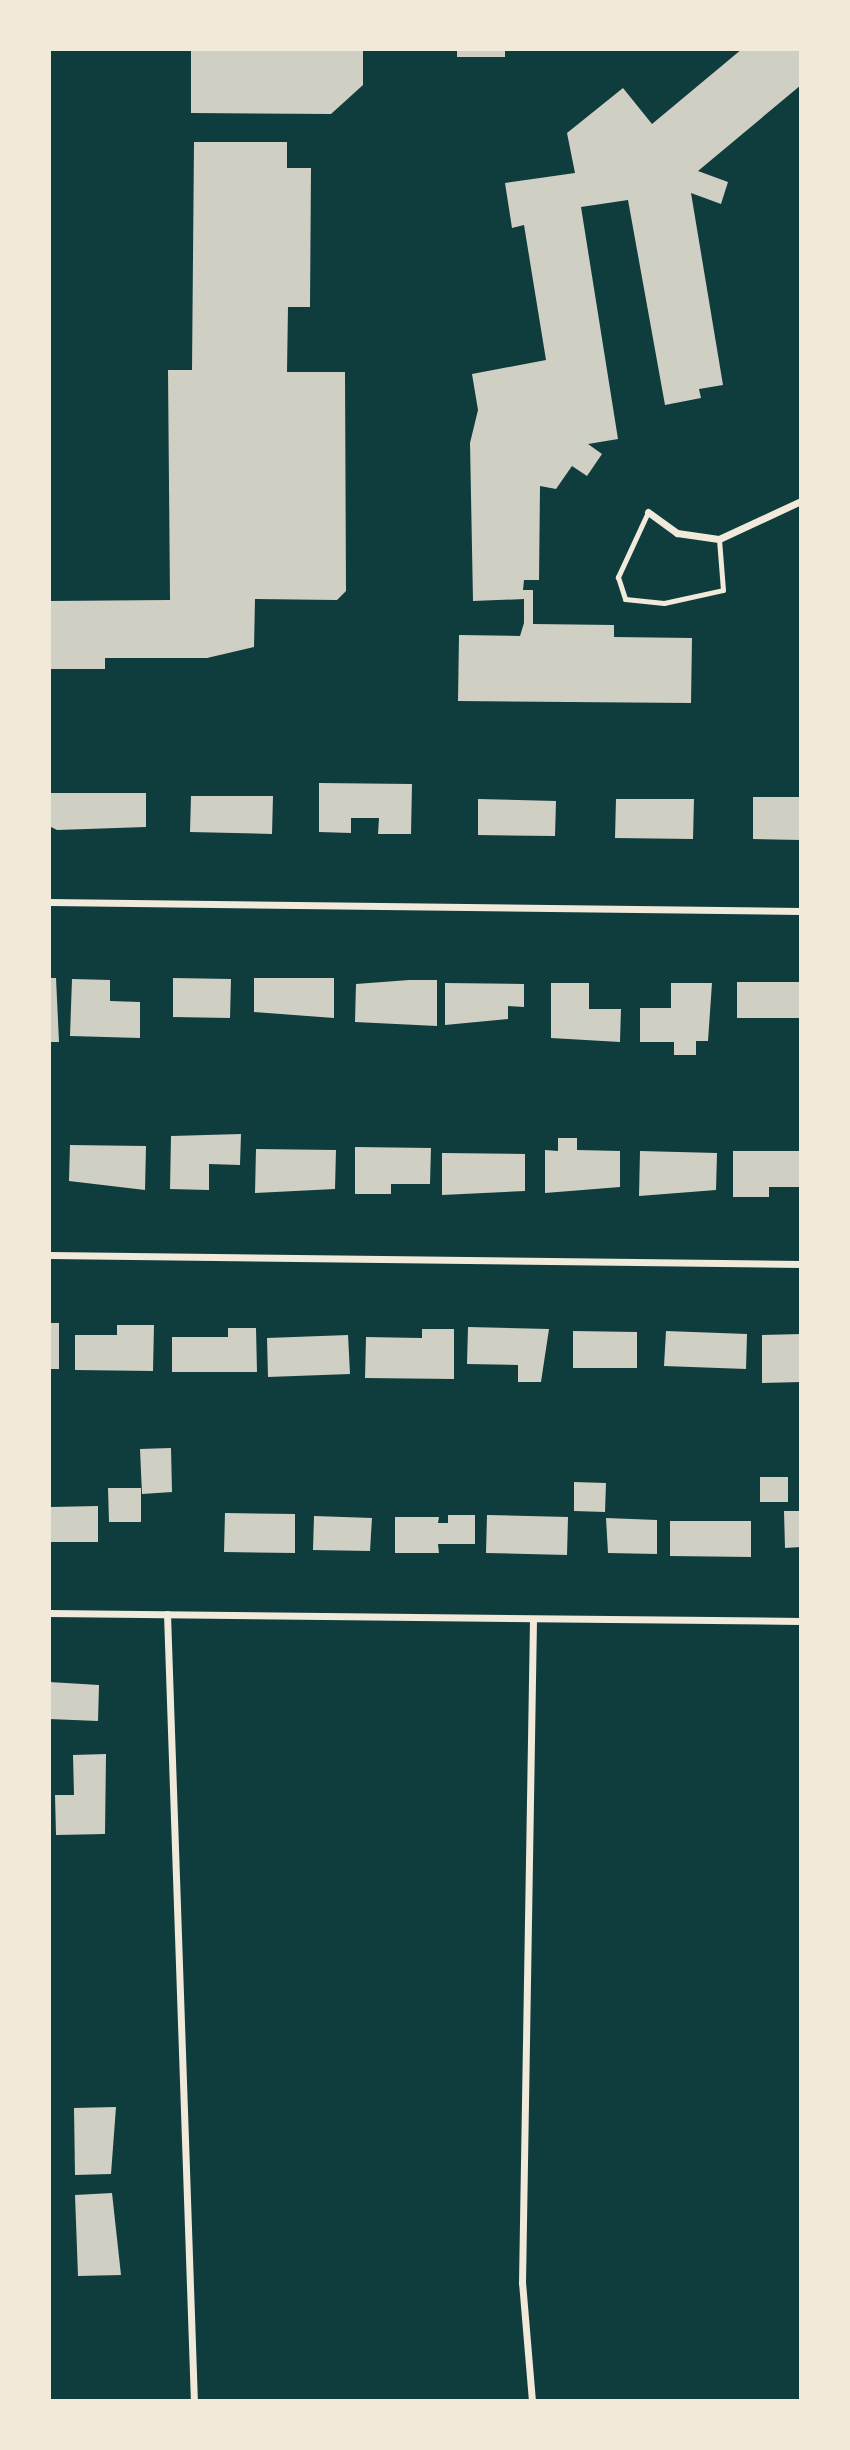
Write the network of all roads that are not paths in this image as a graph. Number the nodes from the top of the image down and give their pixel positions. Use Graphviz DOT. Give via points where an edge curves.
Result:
graph roads {
  1 [pos="801,501"];
  2 [pos="648,512"];
  3 [pos="719,539"];
  4 [pos="49,902"];
  5 [pos="801,911"];
  6 [pos="49,1255"];
  7 [pos="801,1264"];
  8 [pos="49,1613"];
  9 [pos="167,1615"];
  10 [pos="533,1620"];
  11 [pos="801,1621"];
  12 [pos="194,2401"];
  13 [pos="532,2401"];
  1 -- 3 [label="street"];
  2 -- 3 [label="street" via="677,533"];
  2 -- 3 [label="lane" via="618,577 625,599 664,603 723,590"];
  4 -- 5 [label="street"];
  6 -- 7 [label="street"];
  8 -- 9 [label="street"];
  9 -- 10 [label="street"];
  9 -- 12 [label="street"];
  10 -- 11 [label="street"];
  10 -- 13 [label="street" via="522,2283"];
}
